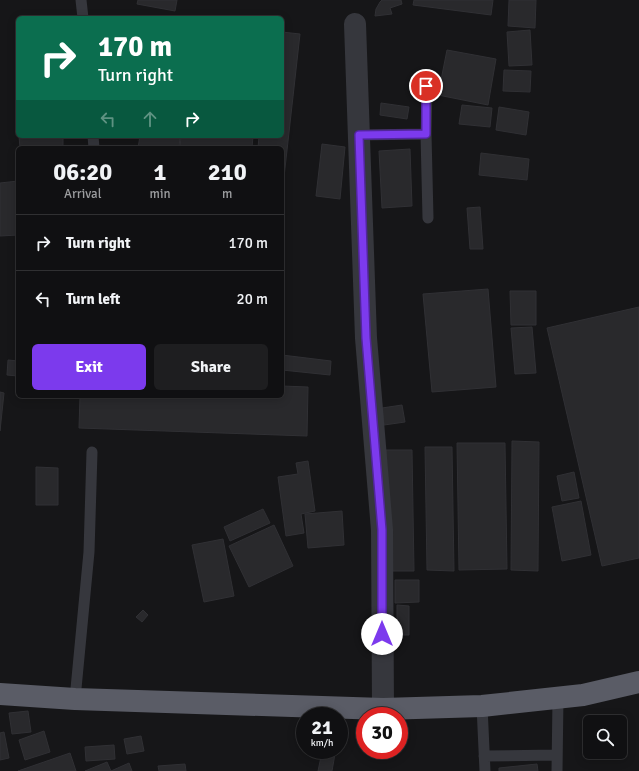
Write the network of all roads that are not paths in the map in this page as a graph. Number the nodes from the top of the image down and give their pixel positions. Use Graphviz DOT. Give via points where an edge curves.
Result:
graph roads {
  1 [pos="81,0"];
  2 [pos="83,16"];
  3 [pos="355,24"];
  4 [pos="426,86"];
  5 [pos="426,134"];
  6 [pos="359,135"];
  7 [pos="428,218"];
  8 [pos="92,452"];
  9 [pos="639,682"];
  10 [pos="0,694"];
  11 [pos="558,698"];
  12 [pos="75,699"];
  13 [pos="482,706"];
  14 [pos="383,707"];
  15 [pos="356,708"];
  16 [pos="408,708"];
  17 [pos="557,755"];
  18 [pos="484,756"];
  19 [pos="485,771"];
  20 [pos="557,771"];
  1 -- 2 [label="lane"];
  3 -- 6 [label="street"];
  4 -- 5 [label="lane"];
  5 -- 6 [label="lane"];
  5 -- 7 [label="lane"];
  6 -- 14 [label="street" via="366,338 382,530"];
  8 -- 12 [label="lane" via="89,552"];
  9 -- 11 [label="highway"];
  10 -- 12 [label="highway"];
  11 -- 13 [label="highway"];
  11 -- 17 [label="lane"];
  12 -- 15 [label="highway"];
  13 -- 16 [label="highway"];
  13 -- 18 [label="lane"];
  17 -- 18 [label="lane"];
  17 -- 20 [label="lane"];
  18 -- 19 [label="lane"];
}
